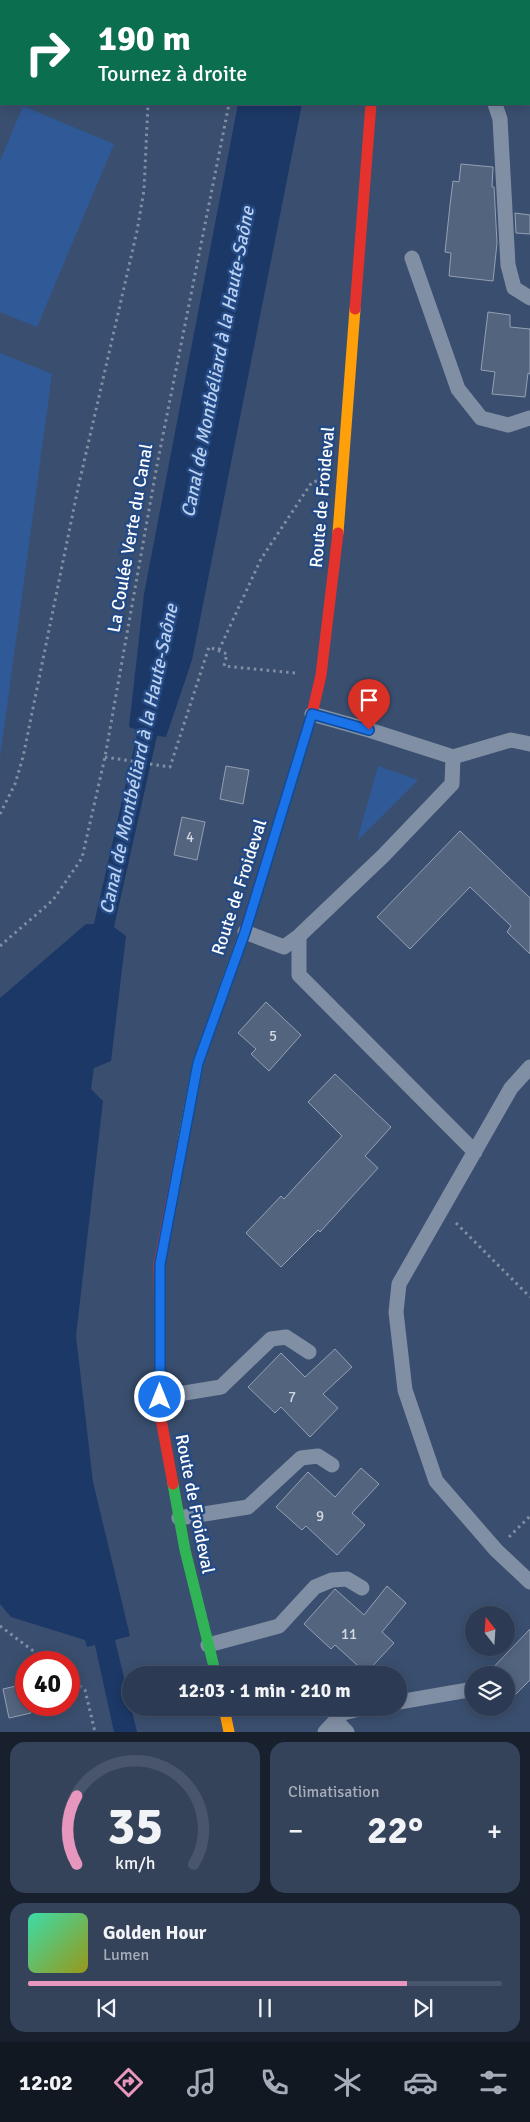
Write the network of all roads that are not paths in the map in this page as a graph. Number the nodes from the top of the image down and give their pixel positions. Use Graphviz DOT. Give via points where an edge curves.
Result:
graph roads {
  1 [pos="371,105"];
  2 [pos="495,105"];
  3 [pos="412,258"];
  4 [pos="530,298"];
  5 [pos="530,418"];
  6 [pos="312,714"];
  7 [pos="530,744"];
  8 [pos="453,758"];
  9 [pos="245,932"];
  10 [pos="299,936"];
  11 [pos="530,1067"];
  12 [pos="475,1152"];
  13 [pos="309,1352"];
  14 [pos="160,1397"];
  15 [pos="332,1465"];
  16 [pos="179,1518"];
  17 [pos="530,1582"];
  18 [pos="362,1588"];
  19 [pos="208,1645"];
  20 [pos="214,1666"];
  21 [pos="465,1691"];
  22 [pos="407,1701"];
  23 [pos="226,1716"];
  24 [pos="340,1716"];
  25 [pos="331,1726"];
  26 [pos="230,1732"];
  27 [pos="348,1732"];
  1 -- 6 [label="street, Route de Froideval" via="342,477 321,675"];
  2 -- 4 [label="lane" via="500,118 508,265 514,288"];
  3 -- 5 [label="lane" via="458,389 480,418 508,425"];
  6 -- 8 [label="lane"];
  6 -- 9 [label="street, Route de Froideval"];
  7 -- 8 [label="lane" via="511,740"];
  8 -- 10 [label="lane" via="452,784"];
  9 -- 10 [label="lane" via="284,946"];
  9 -- 14 [label="street, Route de Froideval" via="198,1063 160,1264"];
  10 -- 12 [label="lane" via="298,975"];
  11 -- 12 [label="lane" via="511,1088"];
  12 -- 17 [label="lane" via="399,1284 396,1312 405,1390 436,1481 496,1550"];
  13 -- 14 [label="lane" via="286,1336 271,1339 221,1387"];
  14 -- 16 [label="street, Route de Froideval" via="160,1419"];
  15 -- 16 [label="lane" via="318,1456 300,1458 248,1507"];
  16 -- 19 [label="street, Route de Froideval"];
  18 -- 19 [label="lane" via="347,1579 332,1580 315,1587 279,1626"];
  19 -- 20 [label="street, Route de Froideval"];
  21 -- 22 [label="lane"];
  23 -- 26 [label="street"];
  24 -- 25 [label="lane"];
  25 -- 27 [label="lane"];
}
